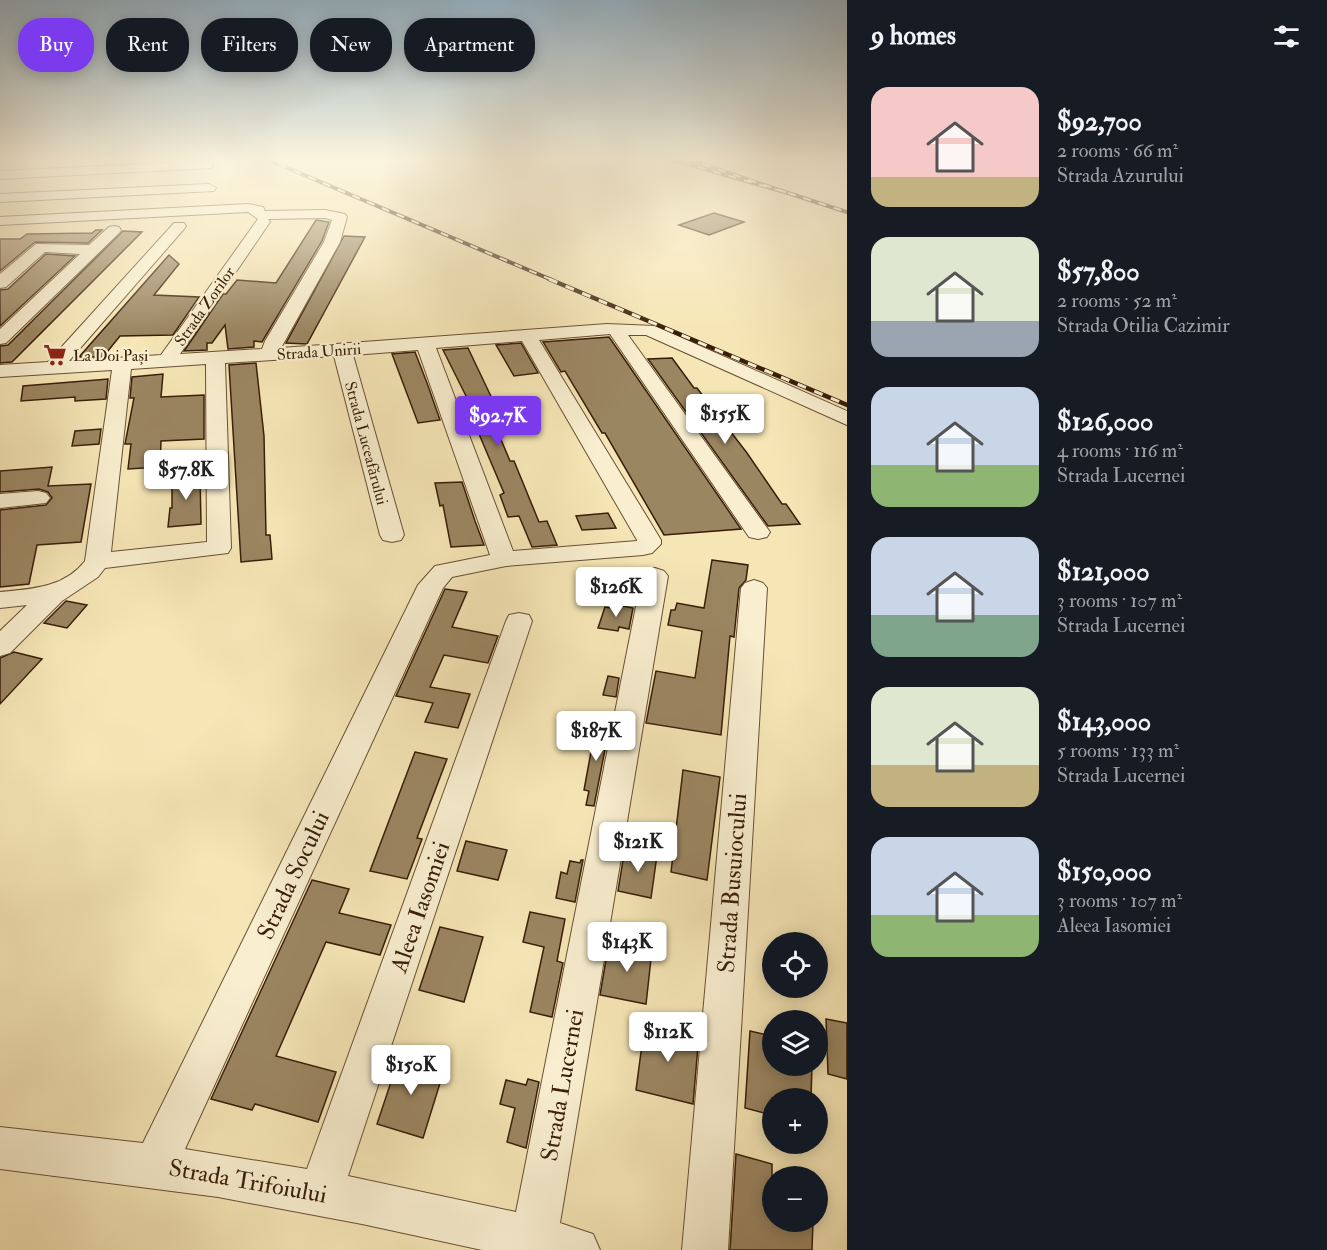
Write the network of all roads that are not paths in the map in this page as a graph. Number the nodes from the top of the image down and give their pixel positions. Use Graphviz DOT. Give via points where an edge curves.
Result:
graph roads {
  1 [pos="100,216"];
  2 [pos="288,216"];
  3 [pos="336,216"];
  4 [pos="261,218"];
  5 [pos="0,222"];
  6 [pos="179,226"];
  7 [pos="0,229"];
  8 [pos="114,230"];
  9 [pos="93,250"];
  10 [pos="0,283"];
  11 [pos="615,329"];
  12 [pos="527,335"];
  13 [pos="0,339"];
  14 [pos="425,344"];
  15 [pos="342,350"];
  16 [pos="270,355"];
  17 [pos="215,358"];
  18 [pos="167,360"];
  19 [pos="122,363"];
  20 [pos="54,367"];
  21 [pos="0,371"];
  22 [pos="847,419"];
  23 [pos="38,498"];
  24 [pos="0,501"];
  25 [pos="758,532"];
  26 [pos="392,535"];
  27 [pos="504,559"];
  28 [pos="97,561"];
  29 [pos="655,576"];
  30 [pos="754,588"];
  31 [pos="53,595"];
  32 [pos="0,600"];
  33 [pos="519,621"];
  34 [pos="0,647"];
  35 [pos="0,1148"];
  36 [pos="155,1165"];
  37 [pos="321,1192"];
  38 [pos="508,1240"];
  39 [pos="577,1250"];
  40 [pos="705,1250"];
  1 -- 5 [label="street"];
  2 -- 4 [label="street"];
  3 -- 16 [label="street" via="340,220 332,242 274,341"];
  4 -- 7 [label="street"];
  4 -- 18 [label="street, Strada Zorilor"];
  6 -- 20 [label="street"];
  8 -- 9 [label="street"];
  9 -- 10 [label="street" via="40,247"];
  9 -- 13 [label="street"];
  11 -- 12 [label="street, Strada Unirii"];
  11 -- 22 [label="street, Strada Unirii" via="649,330"];
  11 -- 25 [label="street"];
  12 -- 14 [label="street, Strada Unirii"];
  12 -- 27 [label="street" via="649,544 644,548"];
  14 -- 15 [label="street, Strada Unirii"];
  14 -- 27 [label="street"];
  15 -- 16 [label="street, Strada Unirii"];
  15 -- 26 [label="street, Strada Luceafǎrului"];
  16 -- 17 [label="street, Strada Unirii"];
  17 -- 18 [label="street, Strada Unirii"];
  17 -- 28 [label="street" via="219,557"];
  18 -- 19 [label="street, Strada Unirii"];
  19 -- 20 [label="street, Strada Unirii"];
  19 -- 28 [label="street"];
  20 -- 21 [label="street, Strada Unirii"];
  23 -- 24 [label="street"];
  27 -- 36 [label="street, Strada Socului" via="444,571 431,585"];
  28 -- 31 [label="street" via="89,572"];
  29 -- 38 [label="street, Strada Lucernei"];
  30 -- 40 [label="street, Strada Busuiocului"];
  31 -- 32 [label="street"];
  31 -- 34 [label="street"];
  33 -- 37 [label="street, Aleea Iasomiei"];
  35 -- 36 [label="street, Strada Trifoiului"];
  36 -- 37 [label="street, Strada Trifoiului"];
  37 -- 38 [label="street, Strada Trifoiului"];
  38 -- 39 [label="street, Strada Trifoiului"];
}
